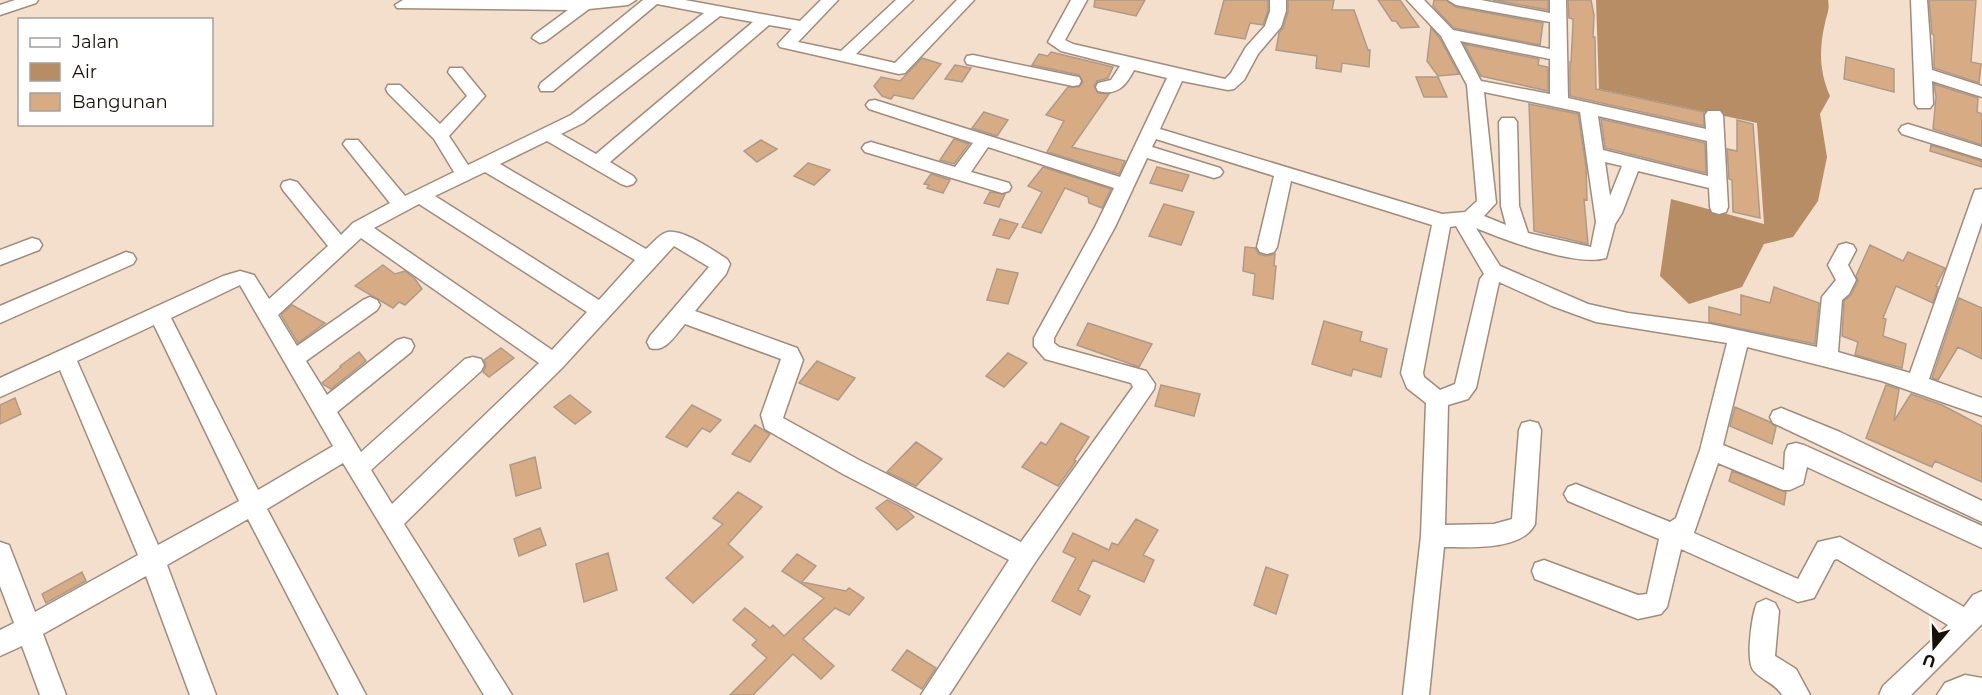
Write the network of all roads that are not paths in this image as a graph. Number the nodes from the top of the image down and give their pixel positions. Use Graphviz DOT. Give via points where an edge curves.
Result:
graph roads {
  1 [pos="5,0"];
  2 [pos="30,0"];
  3 [pos="628,0"];
  4 [pos="653,0"];
  5 [pos="659,0"];
  6 [pos="830,0"];
  7 [pos="905,0"];
  8 [pos="966,0"];
  9 [pos="1079,0"];
  10 [pos="1278,0"];
  11 [pos="1414,0"];
  12 [pos="1456,0"];
  13 [pos="1558,0"];
  14 [pos="1919,0"];
  15 [pos="0,2"];
  16 [pos="585,4"];
  17 [pos="403,5"];
  18 [pos="0,10"];
  19 [pos="716,11"];
  20 [pos="1559,19"];
  21 [pos="765,20"];
  22 [pos="802,26"];
  23 [pos="1448,34"];
  24 [pos="540,38"];
  25 [pos="1067,48"];
  26 [pos="1557,56"];
  27 [pos="844,57"];
  28 [pos="973,60"];
  29 [pos="1129,64"];
  30 [pos="456,72"];
  31 [pos="1924,73"];
  32 [pos="1177,75"];
  33 [pos="1048,77"];
  34 [pos="1072,81"];
  35 [pos="1475,85"];
  36 [pos="547,87"];
  37 [pos="1104,87"];
  38 [pos="394,89"];
  39 [pos="1982,92"];
  40 [pos="1559,101"];
  41 [pos="1924,104"];
  42 [pos="875,105"];
  43 [pos="1588,108"];
  44 [pos="1714,115"];
  45 [pos="1508,122"];
  46 [pos="1908,130"];
  47 [pos="548,134"];
  48 [pos="440,135"];
  49 [pos="1715,137"];
  50 [pos="983,141"];
  51 [pos="1146,141"];
  52 [pos="352,144"];
  53 [pos="871,148"];
  54 [pos="1982,153"];
  55 [pos="1596,154"];
  56 [pos="598,162"];
  57 [pos="1632,163"];
  58 [pos="486,164"];
  59 [pos="1214,172"];
  60 [pos="1284,172"];
  61 [pos="465,174"];
  62 [pos="960,174"];
  63 [pos="627,180"];
  64 [pos="1717,184"];
  65 [pos="1124,185"];
  66 [pos="290,186"];
  67 [pos="1002,187"];
  68 [pos="1982,195"];
  69 [pos="411,201"];
  70 [pos="1487,203"];
  71 [pos="1510,206"];
  72 [pos="1719,207"];
  73 [pos="1458,219"];
  74 [pos="1606,222"];
  75 [pos="360,228"];
  76 [pos="1520,238"];
  77 [pos="32,245"];
  78 [pos="340,247"];
  79 [pos="1267,247"];
  80 [pos="1846,250"];
  81 [pos="1973,250"];
  82 [pos="0,258"];
  83 [pos="126,259"];
  84 [pos="648,259"];
  85 [pos="1490,279"];
  86 [pos="370,305"];
  87 [pos="602,312"];
  88 [pos="267,314"];
  89 [pos="681,314"];
  90 [pos="0,315"];
  91 [pos="159,315"];
  92 [pos="1738,339"];
  93 [pos="657,342"];
  94 [pos="404,346"];
  95 [pos="64,357"];
  96 [pos="1827,358"];
  97 [pos="294,359"];
  98 [pos="554,362"];
  99 [pos="473,365"];
  100 [pos="1917,382"];
  101 [pos="0,388"];
  102 [pos="1437,400"];
  103 [pos="1982,407"];
  104 [pos="324,410"];
  105 [pos="1781,417"];
  106 [pos="1530,430"];
  107 [pos="1711,450"];
  108 [pos="352,459"];
  109 [pos="1576,494"];
  110 [pos="1945,495"];
  111 [pos="253,505"];
  112 [pos="1982,512"];
  113 [pos="1937,517"];
  114 [pos="390,522"];
  115 [pos="1672,534"];
  116 [pos="1433,536"];
  117 [pos="1982,537"];
  118 [pos="0,553"];
  119 [pos="1025,555"];
  120 [pos="153,561"];
  121 [pos="1544,571"];
  122 [pos="1766,610"];
  123 [pos="1975,613"];
  124 [pos="29,629"];
  125 [pos="0,644"];
  126 [pos="1982,692"];
  127 [pos="53,695"];
  128 [pos="203,695"];
  129 [pos="353,695"];
  130 [pos="499,695"];
  131 [pos="934,695"];
  132 [pos="1416,695"];
  133 [pos="1797,695"];
  134 [pos="1893,695"];
  135 [pos="1950,695"];
  1 -- 15 [label="street"];
  2 -- 18 [label="street"];
  3 -- 16 [label="street"];
  4 -- 36 [label="street"];
  5 -- 19 [label="street"];
  6 -- 22 [label="street"];
  7 -- 27 [label="street"];
  8 -- 27 [label="street" via="899,69"];
  9 -- 25 [label="street" via="1056,42"];
  10 -- 32 [label="street" via="1275,27 1246,60 1241,75 1228,85"];
  11 -- 23 [label="street"];
  12 -- 20 [label="street"];
  13 -- 20 [label="street"];
  14 -- 31 [label="street"];
  16 -- 17 [label="street"];
  16 -- 24 [label="street"];
  19 -- 21 [label="street"];
  19 -- 47 [label="street" via="577,119"];
  20 -- 26 [label="street"];
  21 -- 22 [label="street"];
  21 -- 56 [label="street"];
  22 -- 27 [label="street" via="786,44"];
  23 -- 26 [label="street"];
  23 -- 35 [label="street"];
  25 -- 29 [label="street"];
  25 -- 33 [label="street"];
  26 -- 40 [label="street"];
  28 -- 33 [label="street"];
  29 -- 32 [label="street"];
  29 -- 37 [label="street" via="1117,87"];
  30 -- 48 [label="street" via="476,96"];
  31 -- 39 [label="street"];
  31 -- 41 [label="street"];
  32 -- 51 [label="street"];
  33 -- 34 [label="street"];
  35 -- 40 [label="street"];
  35 -- 70 [label="street"];
  38 -- 48 [label="street"];
  40 -- 43 [label="street"];
  42 -- 50 [label="street"];
  43 -- 49 [label="street"];
  43 -- 55 [label="street"];
  44 -- 49 [label="street"];
  45 -- 71 [label="street"];
  46 -- 54 [label="street"];
  47 -- 56 [label="street"];
  47 -- 58 [label="street"];
  48 -- 61 [label="street"];
  49 -- 64 [label="street"];
  50 -- 62 [label="street"];
  50 -- 65 [label="street"];
  51 -- 59 [label="street"];
  51 -- 60 [label="street"];
  51 -- 65 [label="street"];
  52 -- 69 [label="street"];
  53 -- 62 [label="street"];
  55 -- 57 [label="street"];
  55 -- 74 [label="street"];
  56 -- 63 [label="street"];
  57 -- 64 [label="street"];
  57 -- 74 [label="street"];
  58 -- 61 [label="street"];
  58 -- 84 [label="street"];
  60 -- 73 [label="street"];
  60 -- 79 [label="street"];
  61 -- 69 [label="street"];
  62 -- 67 [label="street"];
  64 -- 72 [label="street"];
  65 -- 119 [label="street" via="1044,338 1044,346 1052,353 1138,377 1143,389"];
  66 -- 78 [label="street"];
  68 -- 81 [label="street"];
  69 -- 75 [label="street"];
  69 -- 87 [label="street"];
  70 -- 71 [label="street"];
  70 -- 73 [label="street"];
  71 -- 76 [label="street"];
  73 -- 76 [label="street"];
  73 -- 92 [label="street" via="1493,271 1580,309"];
  73 -- 102 [label="street" via="1412,374 1415,382"];
  74 -- 76 [label="street" via="1599,253"];
  75 -- 78 [label="street"];
  75 -- 98 [label="street"];
  77 -- 82 [label="street"];
  78 -- 88 [label="street"];
  80 -- 96 [label="street" via="1838,265 1846,279 1832,297"];
  81 -- 100 [label="street"];
  83 -- 90 [label="street"];
  84 -- 87 [label="street"];
  84 -- 89 [label="street" via="670,238 720,264"];
  85 -- 102 [label="street" via="1465,388"];
  86 -- 97 [label="street"];
  87 -- 98 [label="street"];
  88 -- 91 [label="street" via="247,280 240,278"];
  88 -- 97 [label="street"];
  89 -- 93 [label="street"];
  89 -- 119 [label="street" via="790,354 792,360 772,415 773,423"];
  91 -- 95 [label="street"];
  91 -- 111 [label="street"];
  92 -- 96 [label="street"];
  92 -- 107 [label="street"];
  94 -- 104 [label="street"];
  95 -- 101 [label="street"];
  95 -- 120 [label="street"];
  96 -- 100 [label="street"];
  97 -- 104 [label="street"];
  98 -- 114 [label="street"];
  99 -- 108 [label="street"];
  100 -- 103 [label="street"];
  102 -- 116 [label="street"];
  104 -- 108 [label="street"];
  105 -- 110 [label="street"];
  106 -- 116 [label="street" via="1523,524 1505,534"];
  107 -- 113 [label="street" via="1783,480 1795,477 1796,452"];
  107 -- 115 [label="street" via="1686,525"];
  108 -- 111 [label="street"];
  108 -- 114 [label="street"];
  109 -- 115 [label="street"];
  110 -- 112 [label="street"];
  110 -- 113 [label="street"];
  111 -- 120 [label="street"];
  111 -- 129 [label="street"];
  113 -- 117 [label="street"];
  114 -- 130 [label="street"];
  115 -- 121 [label="street" via="1658,599 1652,606 1638,607"];
  115 -- 123 [label="street" via="1798,591 1805,590 1827,550 1840,548"];
  116 -- 132 [label="street"];
  118 -- 124 [label="street"];
  119 -- 131 [label="street"];
  120 -- 124 [label="street"];
  120 -- 128 [label="street"];
  122 -- 133 [label="street" via="1762,662 1786,678"];
  123 -- 134 [label="street"];
  124 -- 125 [label="street"];
  124 -- 127 [label="street"];
  126 -- 135 [label="street" via="1966,686"];
}
